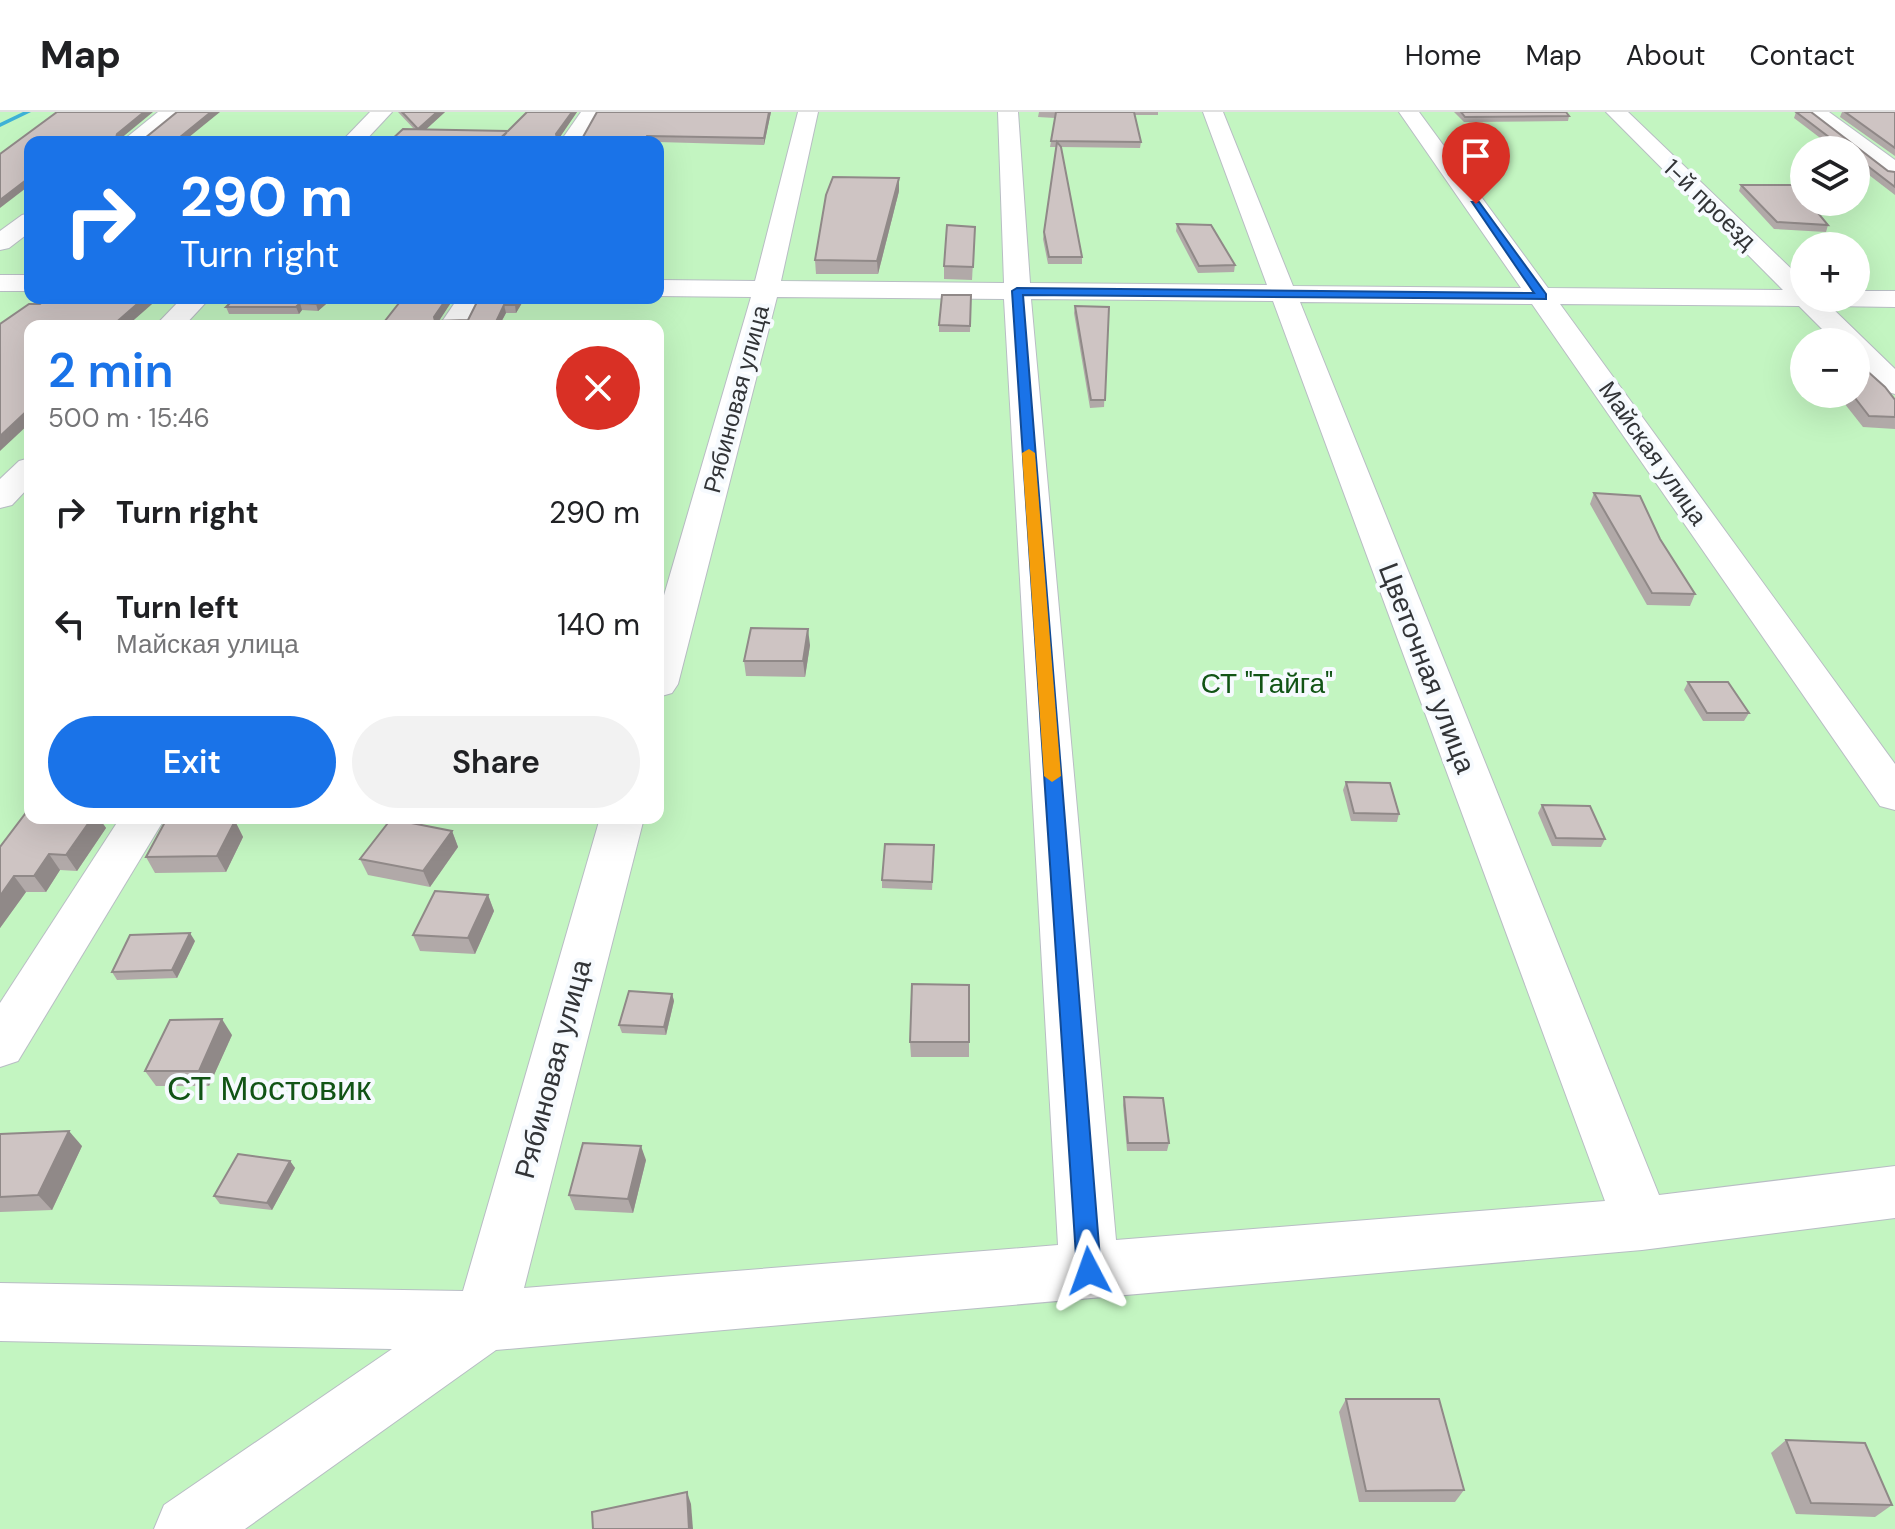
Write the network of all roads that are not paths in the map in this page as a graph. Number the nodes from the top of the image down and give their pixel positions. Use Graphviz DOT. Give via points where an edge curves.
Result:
graph roads {
  1 [pos="171,112"];
  2 [pos="382,112"];
  3 [pos="591,112"];
  4 [pos="808,112"];
  5 [pos="1008,112"];
  6 [pos="1213,112"];
  7 [pos="1409,112"];
  8 [pos="1616,112"];
  9 [pos="1816,112"];
  10 [pos="140,136"];
  11 [pos="358,136"];
  12 [pos="575,136"];
  13 [pos="1895,170"];
  14 [pos="24,225"];
  15 [pos="0,243"];
  16 [pos="1790,281"];
  17 [pos="0,283"];
  18 [pos="24,283"];
  19 [pos="664,288"];
  20 [pos="766,289"];
  21 [pos="1017,291"];
  22 [pos="1282,294"];
  23 [pos="1542,296"];
  24 [pos="1790,297"];
  25 [pos="1870,298"];
  26 [pos="1895,299"];
  27 [pos="191,304"];
  28 [pos="1821,312"];
  29 [pos="175,320"];
  30 [pos="1837,328"];
  31 [pos="1870,361"];
  32 [pos="1895,385"];
  33 [pos="24,474"];
  34 [pos="0,498"];
  35 [pos="664,662"];
  36 [pos="1895,795"];
  37 [pos="139,824"];
  38 [pos="620,824"];
  39 [pos="0,1046"];
  40 [pos="1895,1192"];
  41 [pos="1642,1224"];
  42 [pos="1089,1271"];
  43 [pos="0,1312"];
  44 [pos="485,1321"];
  45 [pos="188,1529"];
  1 -- 10 [label="street"];
  2 -- 11 [label="street"];
  3 -- 12 [label="street"];
  4 -- 20 [label="street, Рябиновая улица"];
  5 -- 21 [label="street"];
  6 -- 22 [label="street, Цветочная улица"];
  7 -- 23 [label="street, Майская улица"];
  8 -- 16 [label="street, 1-й проезд"];
  9 -- 13 [label="street"];
  14 -- 15 [label="street"];
  17 -- 18 [label="street"];
  19 -- 20 [label="street"];
  20 -- 21 [label="street"];
  20 -- 35 [label="street, Рябиновая улица"];
  21 -- 22 [label="street"];
  21 -- 42 [label="street"];
  22 -- 23 [label="street"];
  22 -- 41 [label="street, Цветочная улица"];
  23 -- 24 [label="street"];
  23 -- 36 [label="street, Майская улица"];
  25 -- 26 [label="street"];
  27 -- 29 [label="street"];
  28 -- 30 [label="street, 1-й проезд"];
  31 -- 32 [label="street"];
  33 -- 34 [label="street"];
  37 -- 39 [label="street"];
  38 -- 44 [label="street, Рябиновая улица"];
  40 -- 41 [label="street"];
  41 -- 42 [label="street"];
  42 -- 44 [label="street"];
  43 -- 44 [label="street"];
  44 -- 45 [label="street"];
}
